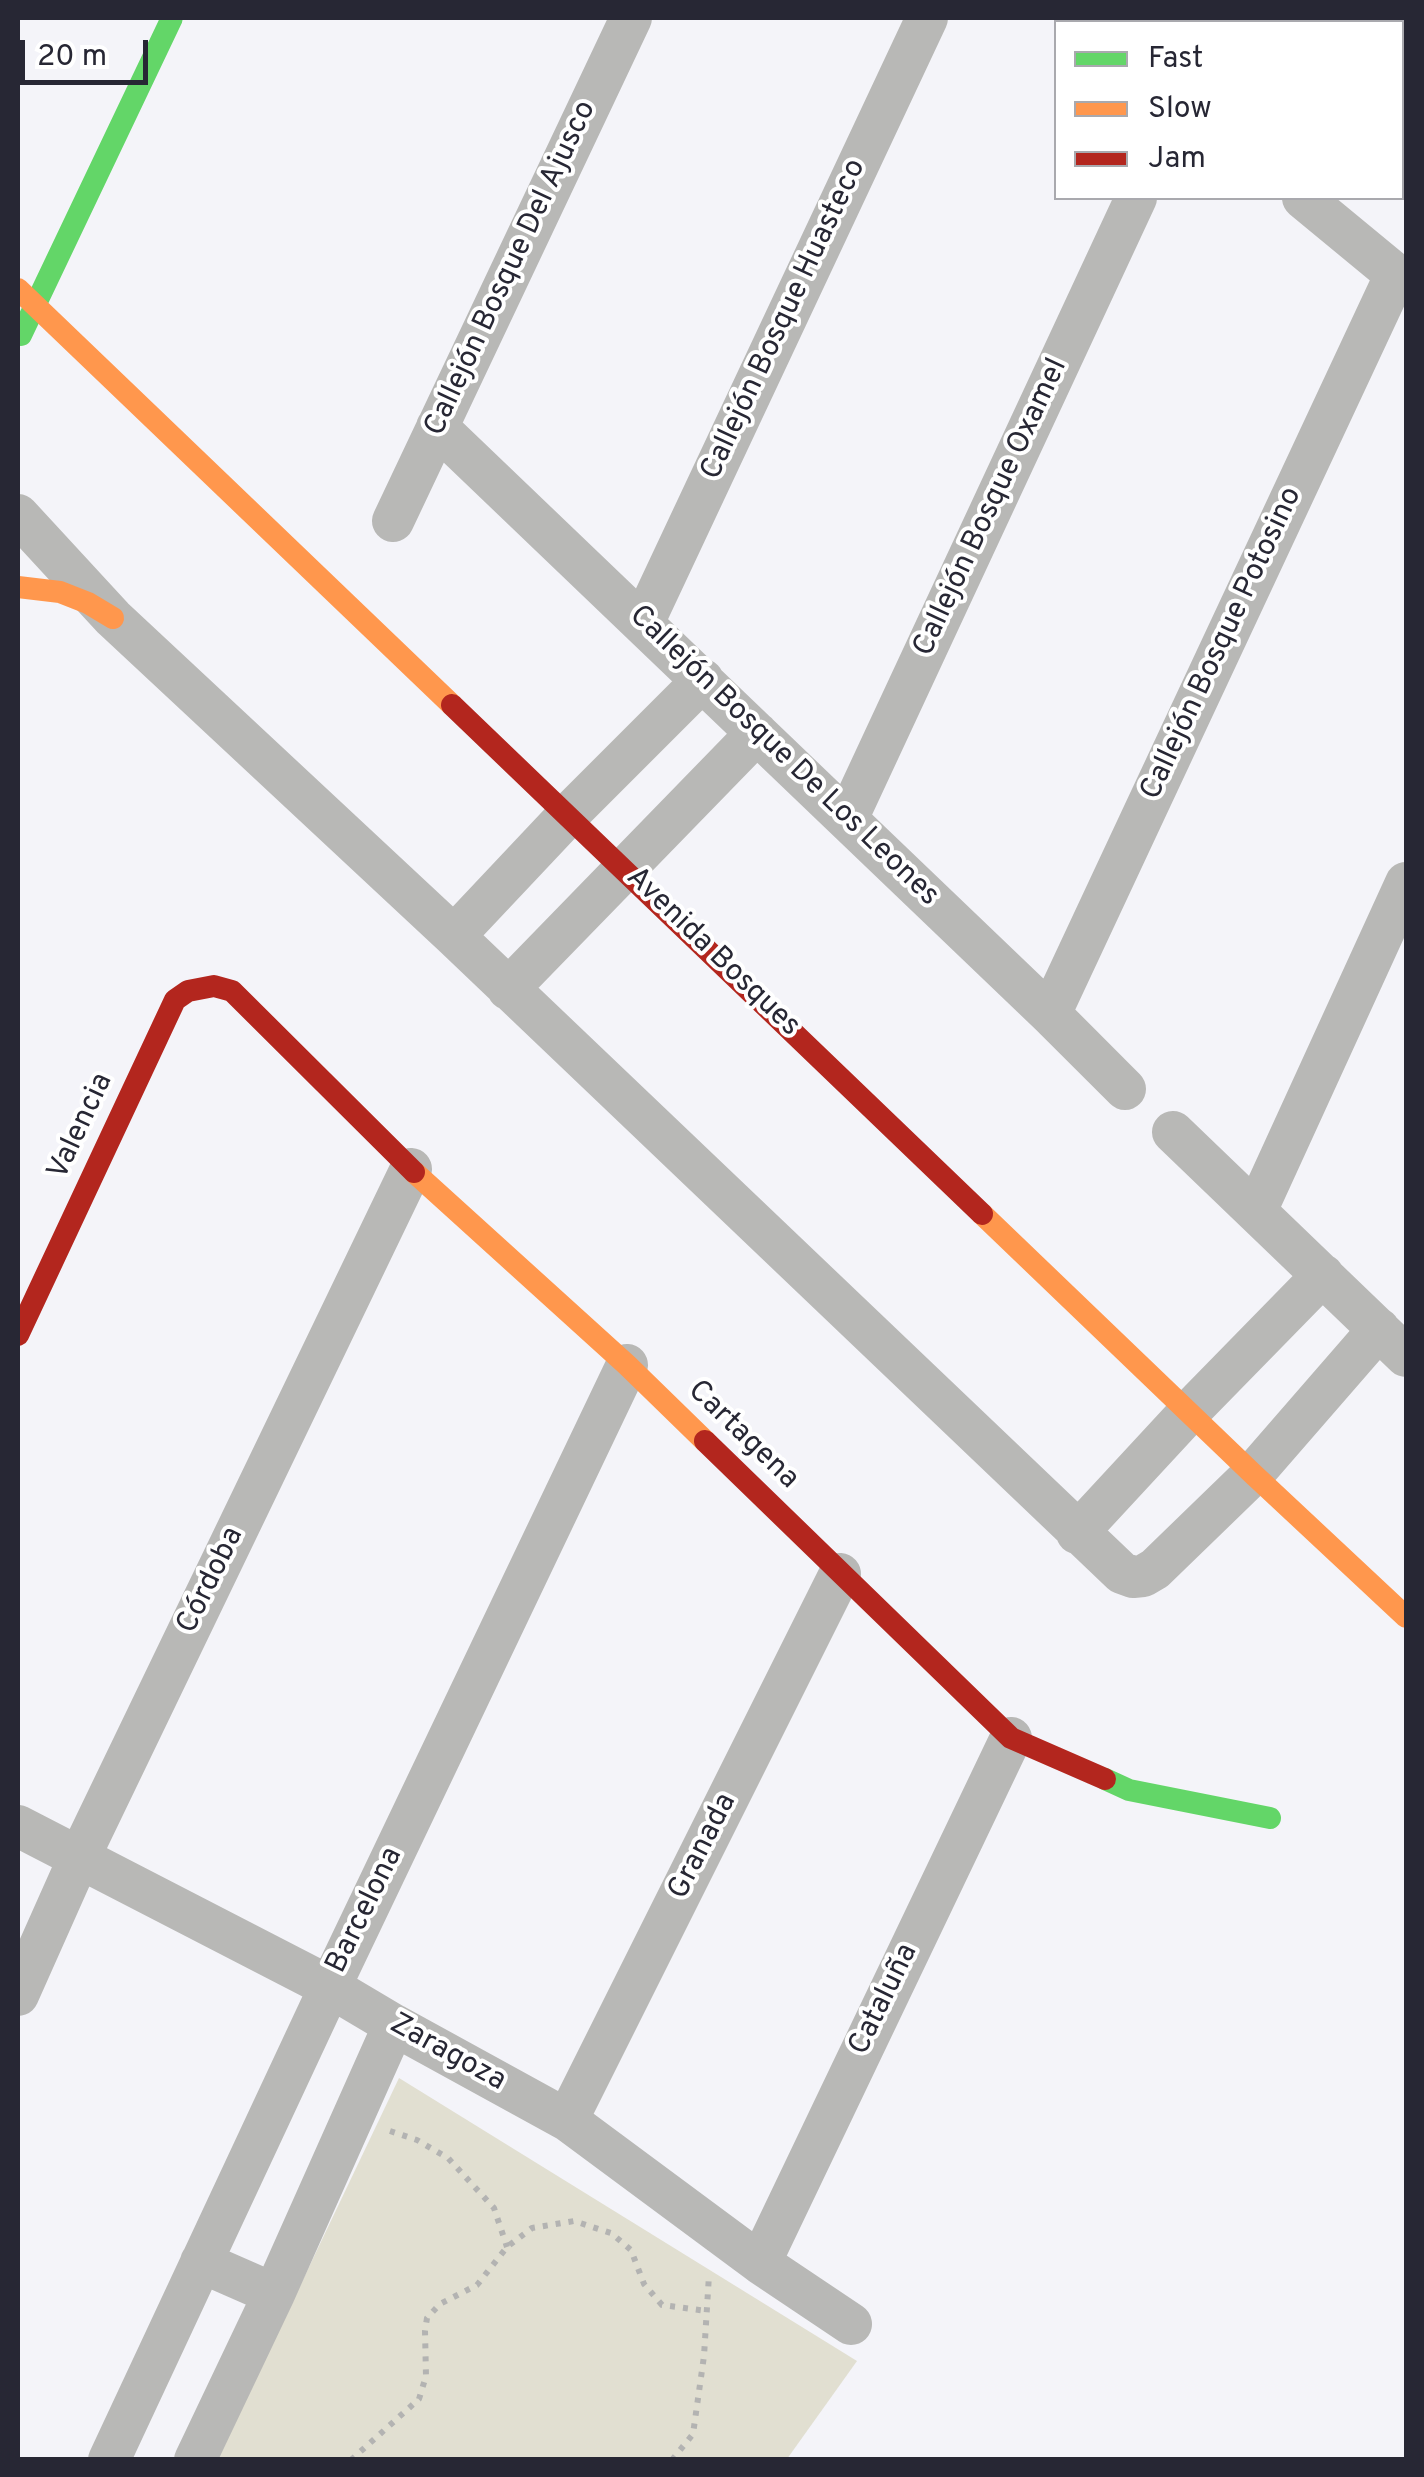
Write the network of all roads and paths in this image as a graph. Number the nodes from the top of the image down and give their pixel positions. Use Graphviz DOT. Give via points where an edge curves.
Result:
graph roads {
  1 [pos="172,18"];
  2 [pos="631,18"];
  3 [pos="926,18"];
  4 [pos="1135,200"];
  5 [pos="1305,200"];
  6 [pos="1401,278"];
  7 [pos="18,289"];
  8 [pos="36,306"];
  9 [pos="18,342"];
  10 [pos="437,428"];
  11 [pos="18,515"];
  12 [pos="393,521"];
  13 [pos="18,587"];
  14 [pos="113,618"];
  15 [pos="643,623"];
  16 [pos="702,680"];
  17 [pos="757,732"];
  18 [pos="568,815"];
  19 [pos="847,819"];
  20 [pos="624,870"];
  21 [pos="1406,883"];
  22 [pos="454,936"];
  23 [pos="508,988"];
  24 [pos="232,991"];
  25 [pos="1050,1014"];
  26 [pos="1126,1089"];
  27 [pos="1173,1132"];
  28 [pos="411,1169"];
  29 [pos="1256,1212"];
  30 [pos="1323,1276"];
  31 [pos="18,1336"];
  32 [pos="1392,1342"];
  33 [pos="627,1365"];
  34 [pos="1190,1412"];
  35 [pos="1253,1474"];
  36 [pos="1078,1533"];
  37 [pos="840,1574"];
  38 [pos="1406,1617"];
  39 [pos="1011,1738"];
  40 [pos="1270,1818"];
  41 [pos="18,1826"];
  42 [pos="79,1858"];
  43 [pos="330,1987"];
  44 [pos="18,1995"];
  45 [pos="394,2025"];
  46 [pos="352,2119"];
  47 [pos="567,2120"];
  48 [pos="707,2224"];
  49 [pos="507,2247"];
  50 [pos="202,2262"];
  51 [pos="760,2263"];
  52 [pos="274,2294"];
  53 [pos="706,2311"];
  54 [pos="851,2324"];
  55 [pos="109,2460"];
  56 [pos="195,2460"];
  57 [pos="351,2460"];
  58 [pos="672,2460"];
  1 -- 8 [label="street"];
  2 -- 10 [label="street, Callejón Bosque Del Ajusco"];
  3 -- 15 [label="street, Callejón Bosque Huasteco"];
  4 -- 19 [label="street, Callejón Bosque Oxamel"];
  5 -- 6 [label="street"];
  6 -- 25 [label="street, Callejón Bosque Potosino"];
  7 -- 8 [label="street, Avenida Bosques"];
  8 -- 9 [label="street"];
  8 -- 18 [label="street, Avenida Bosques"];
  10 -- 12 [label="street, Callejón Bosque Del Ajusco"];
  10 -- 15 [label="street, Callejón Bosque De Los Leones"];
  11 -- 14 [label="street"];
  13 -- 14 [label="street" via="60,592"];
  14 -- 22 [label="street"];
  15 -- 16 [label="street, Callejón Bosque De Los Leones"];
  16 -- 17 [label="street, Callejón Bosque De Los Leones"];
  16 -- 18 [label="street"];
  17 -- 19 [label="street, Callejón Bosque De Los Leones"];
  17 -- 20 [label="street"];
  18 -- 20 [label="street, Avenida Bosques"];
  18 -- 22 [label="street"];
  19 -- 25 [label="street, Callejón Bosque De Los Leones"];
  20 -- 23 [label="street"];
  20 -- 34 [label="street, Avenida Bosques"];
  21 -- 29 [label="street"];
  22 -- 23 [label="street"];
  23 -- 36 [label="street"];
  24 -- 28 [label="street, Cartagena"];
  24 -- 31 [label="street, Valencia" via="201,988 175,1000"];
  25 -- 26 [label="street, Callejón Bosque De Los Leones"];
  27 -- 29 [label="street"];
  28 -- 33 [label="street, Cartagena"];
  28 -- 42 [label="street, Córdoba"];
  29 -- 30 [label="street"];
  30 -- 32 [label="street"];
  30 -- 34 [label="street"];
  32 -- 35 [label="street"];
  33 -- 37 [label="street, Cartagena"];
  33 -- 43 [label="street, Barcelona"];
  34 -- 35 [label="street, Avenida Bosques"];
  34 -- 36 [label="street"];
  35 -- 36 [label="street" via="1144,1576 1122,1573"];
  35 -- 38 [label="street, Avenida Bosques"];
  37 -- 39 [label="street, Cartagena"];
  37 -- 47 [label="street, Granada"];
  39 -- 40 [label="street, Cartagena" via="1129,1790"];
  39 -- 51 [label="street, Cataluña"];
  41 -- 42 [label="street, Zaragoza"];
  42 -- 43 [label="street, Zaragoza"];
  42 -- 44 [label="street, Córdoba"];
  43 -- 45 [label="street, Zaragoza"];
  43 -- 50 [label="street, Barcelona"];
  45 -- 46 [label="street"];
  45 -- 47 [label="street, Zaragoza"];
  46 -- 49 [label="path" via="448,2158 494,2208"];
  46 -- 52 [label="street"];
  47 -- 48 [label="street, Zaragoza"];
  48 -- 51 [label="street, Zaragoza"];
  48 -- 53 [label="path"];
  49 -- 53 [label="path" via="532,2228 574,2221 611,2232 632,2250 644,2284 662,2304"];
  49 -- 57 [label="path" via="477,2285 428,2318 419,2398"];
  50 -- 52 [label="street"];
  50 -- 55 [label="street, Barcelona"];
  51 -- 54 [label="street, Zaragoza"];
  52 -- 56 [label="street"];
  53 -- 58 [label="path" via="694,2434"];
}
